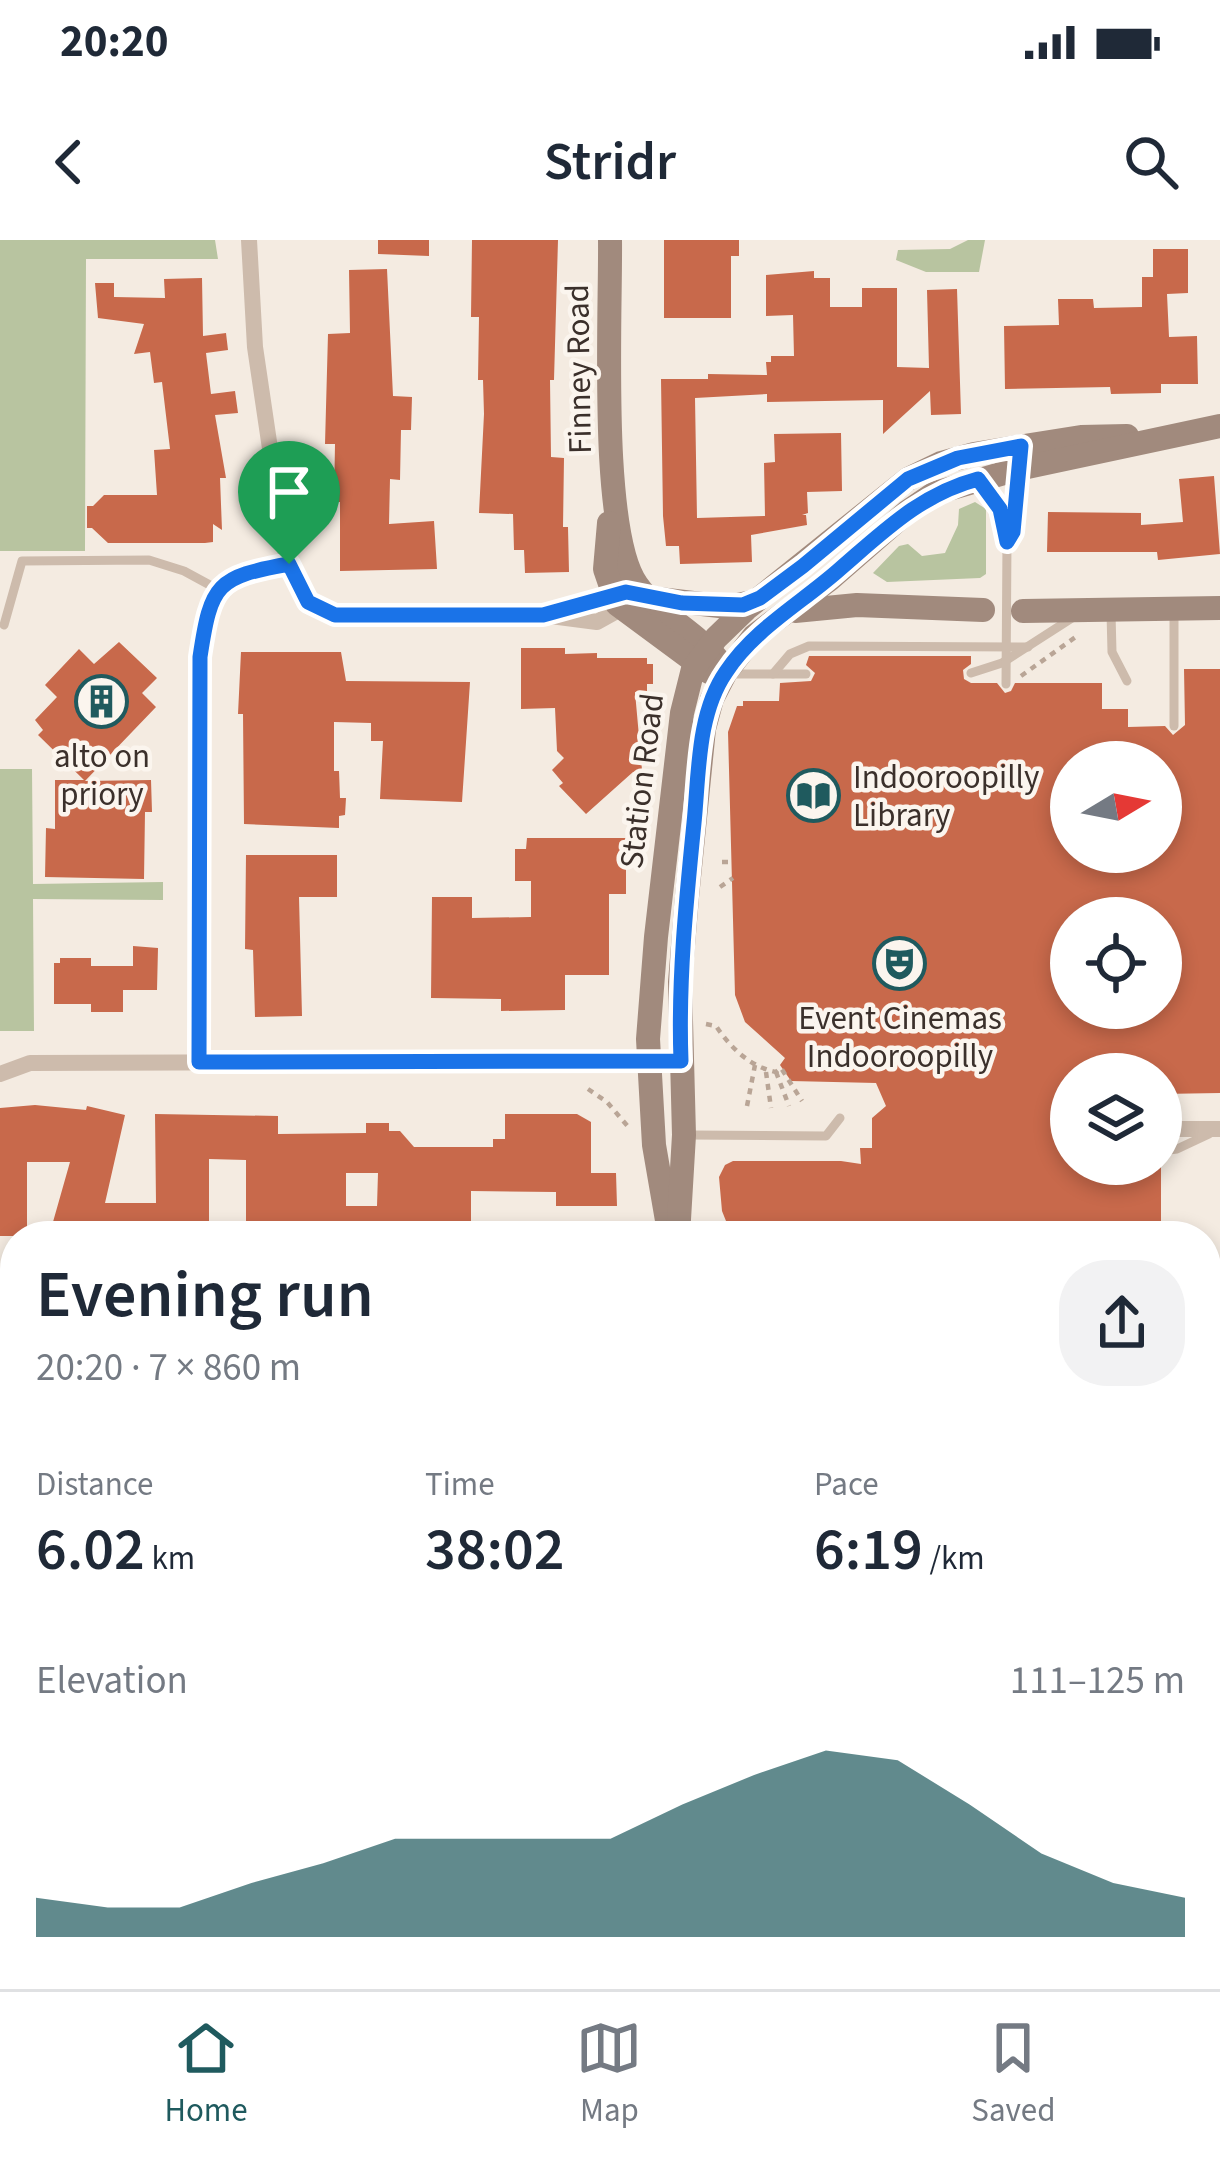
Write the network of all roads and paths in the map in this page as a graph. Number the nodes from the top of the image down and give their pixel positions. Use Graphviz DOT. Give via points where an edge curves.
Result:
graph roads {
  1 [pos="249,240"];
  2 [pos="610,240"];
  3 [pos="1220,426"];
  4 [pos="1020,458"];
  5 [pos="978,479"];
  6 [pos="613,497"];
  7 [pos="1008,519"];
  8 [pos="829,545"];
  9 [pos="289,564"];
  10 [pos="829,580"];
  11 [pos="219,590"];
  12 [pos="631,598"];
  13 [pos="760,598"];
  14 [pos="857,605"];
  15 [pos="1098,608"];
  16 [pos="1174,608"];
  17 [pos="1220,608"];
  18 [pos="983,610"];
  19 [pos="1023,611"];
  20 [pos="782,616"];
  21 [pos="4,625"];
  22 [pos="1077,636"];
  23 [pos="1028,646"];
  24 [pos="701,656"];
  25 [pos="725,673"];
  26 [pos="971,673"];
  27 [pos="773,674"];
  28 [pos="806,674"];
  29 [pos="1021,676"];
  30 [pos="1127,681"];
  31 [pos="1006,684"];
  32 [pos="1174,726"];
  33 [pos="722,862"];
  34 [pos="734,862"];
  35 [pos="734,878"];
  36 [pos="720,887"];
  37 [pos="706,1024"];
  38 [pos="648,1061"];
  39 [pos="681,1061"];
  40 [pos="199,1062"];
  41 [pos="755,1065"];
  42 [pos="766,1070"];
  43 [pos="776,1072"];
  44 [pos="0,1074"];
  45 [pos="588,1089"];
  46 [pos="802,1101"];
  47 [pos="747,1106"];
  48 [pos="789,1106"];
  49 [pos="771,1108"];
  50 [pos="840,1118"];
  51 [pos="1182,1129"];
  52 [pos="1220,1129"];
  53 [pos="684,1135"];
  54 [pos="645,1136"];
  55 [pos="1182,1147"];
  56 [pos="670,1221"];
  57 [pos="675,1221"];
  1 -- 9 [label="street" via="255,347"];
  2 -- 6 [label="street, Finney Road"];
  3 -- 4 [label="street, Station Road" via="1091,455"];
  4 -- 5 [label="street, Station Road"];
  4 -- 7 [label="lane"];
  4 -- 8 [label="street, Station Road" via="958,458 918,473"];
  5 -- 7 [label="lane"];
  5 -- 10 [label="street, Station Road" via="917,504"];
  6 -- 12 [label="street, Finney Road"];
  6 -- 12 [label="street, Finney Road" via="605,562"];
  7 -- 31 [label="lane, bridge"];
  8 -- 10 [label="street"];
  8 -- 13 [label="street, Station Road"];
  9 -- 11 [label="street" via="240,573"];
  9 -- 12 [label="street" via="308,602 335,615 597,622"];
  10 -- 14 [label="street"];
  10 -- 20 [label="street, Station Road"];
  11 -- 21 [label="lane" via="149,560 22,561"];
  11 -- 40 [label="street" via="199,678"];
  12 -- 13 [label="street" via="728,607"];
  12 -- 24 [label="street"];
  13 -- 24 [label="street, Station Road"];
  14 -- 18 [label="street"];
  14 -- 20 [label="street"];
  15 -- 16 [label="street"];
  15 -- 19 [label="street"];
  15 -- 23 [label="lane"];
  15 -- 30 [label="lane"];
  16 -- 17 [label="street"];
  16 -- 32 [label="lane"];
  20 -- 25 [label="street, Station Road"];
  22 -- 29 [label="path"];
  23 -- 26 [label="lane"];
  23 -- 27 [label="lane" via="809,646"];
  24 -- 25 [label="street"];
  24 -- 38 [label="street, Station Road" via="684,703"];
  25 -- 27 [label="lane"];
  25 -- 39 [label="street, Station Road" via="702,742 680,982"];
  27 -- 28 [label="lane"];
  33 -- 34 [label="path"];
  35 -- 36 [label="path"];
  37 -- 41 [label="path"];
  38 -- 39 [label="street"];
  38 -- 40 [label="street"];
  38 -- 54 [label="street, Station Road"];
  39 -- 53 [label="street, Station Road"];
  40 -- 44 [label="street" via="30,1063"];
  41 -- 42 [label="path"];
  41 -- 47 [label="path"];
  42 -- 43 [label="path"];
  42 -- 49 [label="path"];
  43 -- 46 [label="path" via="781,1068"];
  43 -- 48 [label="path"];
  45 -- 54 [label="path"];
  50 -- 53 [label="lane" via="826,1136"];
  51 -- 52 [label="street"];
  52 -- 55 [label="lane"];
  53 -- 54 [label="street"];
  53 -- 57 [label="street, Station Road"];
  54 -- 56 [label="street, Station Road"];
}
